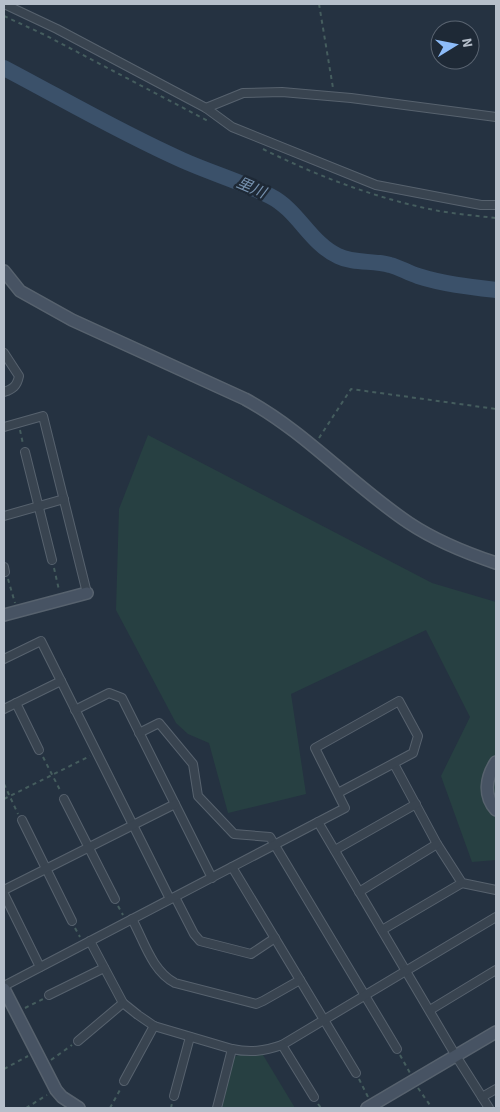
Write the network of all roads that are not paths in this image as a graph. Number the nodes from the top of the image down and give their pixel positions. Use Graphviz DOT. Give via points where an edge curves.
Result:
graph roads {
  1 [pos="4,4"];
  2 [pos="206,108"];
  3 [pos="496,117"];
  4 [pos="496,205"];
  5 [pos="4,271"];
  6 [pos="4,353"];
  7 [pos="4,392"];
  8 [pos="4,427"];
  9 [pos="25,452"];
  10 [pos="64,499"];
  11 [pos="38,506"];
  12 [pos="4,516"];
  13 [pos="52,560"];
  14 [pos="496,563"];
  15 [pos="87,592"];
  16 [pos="4,615"];
  17 [pos="4,659"];
  18 [pos="60,681"];
  19 [pos="16,703"];
  20 [pos="4,709"];
  21 [pos="75,710"];
  22 [pos="139,734"];
  23 [pos="39,750"];
  24 [pos="496,762"];
  25 [pos="394,764"];
  26 [pos="338,793"];
  27 [pos="64,799"];
  28 [pos="175,804"];
  29 [pos="416,804"];
  30 [pos="496,810"];
  31 [pos="22,820"];
  32 [pos="318,822"];
  33 [pos="133,825"];
  34 [pos="436,844"];
  35 [pos="274,845"];
  36 [pos="89,847"];
  37 [pos="335,850"];
  38 [pos="232,867"];
  39 [pos="46,869"];
  40 [pos="212,878"];
  41 [pos="462,883"];
  42 [pos="4,890"];
  43 [pos="496,890"];
  44 [pos="359,892"];
  45 [pos="4,894"];
  46 [pos="172,898"];
  47 [pos="115,899"];
  48 [pos="496,918"];
  49 [pos="129,920"];
  50 [pos="72,921"];
  51 [pos="382,930"];
  52 [pos="275,938"];
  53 [pos="87,943"];
  54 [pos="40,967"];
  55 [pos="104,968"];
  56 [pos="496,970"];
  57 [pos="406,972"];
  58 [pos="300,980"];
  59 [pos="4,987"];
  60 [pos="50,995"];
  61 [pos="365,996"];
  62 [pos="123,1003"];
  63 [pos="430,1010"];
  64 [pos="324,1020"];
  65 [pos="154,1026"];
  66 [pos="496,1032"];
  67 [pos="190,1038"];
  68 [pos="78,1041"];
  69 [pos="282,1045"];
  70 [pos="232,1049"];
  71 [pos="397,1049"];
  72 [pos="456,1056"];
  73 [pos="356,1073"];
  74 [pos="124,1081"];
  75 [pos="496,1089"];
  76 [pos="174,1096"];
  77 [pos="314,1097"];
  78 [pos="482,1098"];
  79 [pos="370,1107"];
  80 [pos="79,1108"];
  81 [pos="217,1108"];
  82 [pos="489,1108"];
  1 -- 2 [label="street" via="57,28"];
  2 -- 3 [label="street" via="243,94 282,92"];
  2 -- 4 [label="street" via="232,126 376,185"];
  5 -- 14 [label="street" via="30,298 245,399 283,422 410,523 464,552"];
  6 -- 7 [label="street" via="19,376 12,390"];
  8 -- 10 [label="street" via="44,416"];
  9 -- 11 [label="street"];
  10 -- 11 [label="street"];
  10 -- 15 [label="street"];
  11 -- 12 [label="street"];
  11 -- 13 [label="street"];
  15 -- 16 [label="street"];
  17 -- 18 [label="street" via="41,642"];
  18 -- 19 [label="street"];
  18 -- 21 [label="street"];
  19 -- 20 [label="street"];
  19 -- 23 [label="street"];
  21 -- 22 [label="street" via="109,693 122,698"];
  21 -- 33 [label="street"];
  22 -- 28 [label="street"];
  22 -- 35 [label="street" via="160,723 193,764 198,796 234,834 270,837"];
  24 -- 30 [label="street" via="487,781 487,791"];
  25 -- 26 [label="street"];
  25 -- 26 [label="street" via="414,753 418,736 399,701 315,748"];
  25 -- 29 [label="street"];
  26 -- 32 [label="street" via="345,808"];
  27 -- 36 [label="street"];
  28 -- 33 [label="street"];
  28 -- 40 [label="street"];
  29 -- 34 [label="street"];
  29 -- 37 [label="street"];
  31 -- 39 [label="street"];
  32 -- 35 [label="street"];
  32 -- 37 [label="street"];
  33 -- 36 [label="street"];
  33 -- 46 [label="street"];
  34 -- 41 [label="street"];
  34 -- 44 [label="street"];
  35 -- 38 [label="street"];
  35 -- 61 [label="street"];
  36 -- 39 [label="street"];
  36 -- 47 [label="street"];
  37 -- 44 [label="street"];
  38 -- 40 [label="street"];
  38 -- 52 [label="street"];
  39 -- 42 [label="street"];
  39 -- 50 [label="street"];
  40 -- 46 [label="street"];
  41 -- 43 [label="street"];
  41 -- 51 [label="street"];
  44 -- 51 [label="street"];
  45 -- 54 [label="street"];
  46 -- 49 [label="street"];
  46 -- 52 [label="street" via="200,941 250,954"];
  48 -- 57 [label="street"];
  49 -- 53 [label="street"];
  49 -- 58 [label="street" via="156,967 175,983 256,1004"];
  51 -- 57 [label="street"];
  52 -- 58 [label="street"];
  53 -- 54 [label="street"];
  53 -- 55 [label="street"];
  54 -- 59 [label="street"];
  55 -- 60 [label="street"];
  55 -- 62 [label="street"];
  56 -- 63 [label="street"];
  57 -- 61 [label="street"];
  57 -- 63 [label="street"];
  58 -- 64 [label="street"];
  59 -- 80 [label="street" via="56,1090"];
  61 -- 64 [label="street"];
  61 -- 71 [label="street"];
  62 -- 65 [label="street"];
  62 -- 68 [label="street"];
  63 -- 72 [label="street"];
  64 -- 69 [label="street"];
  64 -- 73 [label="street"];
  65 -- 67 [label="street"];
  65 -- 74 [label="street"];
  66 -- 72 [label="street"];
  67 -- 70 [label="street"];
  67 -- 76 [label="street"];
  69 -- 70 [label="street" via="264,1051"];
  69 -- 77 [label="street"];
  70 -- 81 [label="street"];
  72 -- 78 [label="street"];
  72 -- 79 [label="street"];
  75 -- 78 [label="street"];
  78 -- 82 [label="street"];
}
